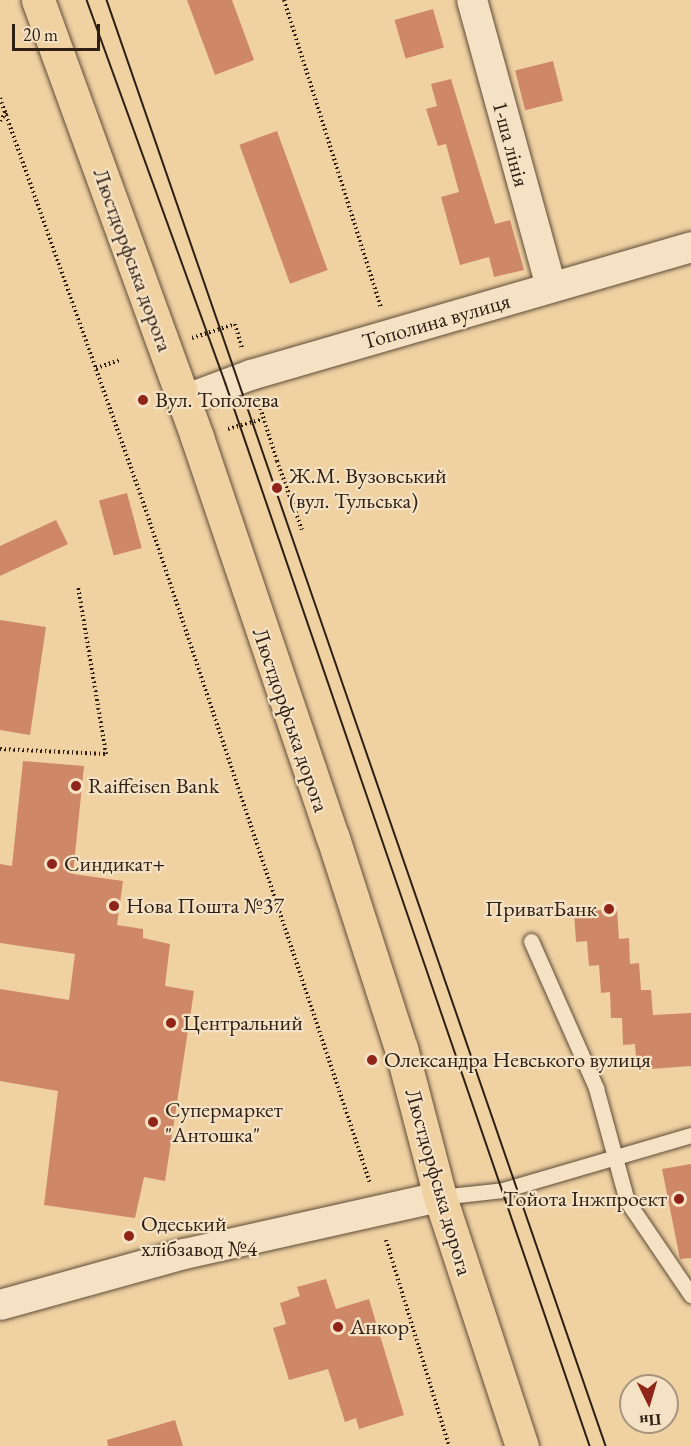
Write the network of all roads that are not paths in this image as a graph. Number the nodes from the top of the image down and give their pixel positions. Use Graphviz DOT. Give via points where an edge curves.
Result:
graph roads {
  1 [pos="38,0"];
  2 [pos="472,0"];
  3 [pos="691,247"];
  4 [pos="551,287"];
  5 [pos="184,400"];
  6 [pos="531,941"];
  7 [pos="691,1135"];
  8 [pos="615,1157"];
  9 [pos="440,1197"];
  10 [pos="691,1296"];
  11 [pos="0,1305"];
  12 [pos="522,1446"];
  1 -- 5 [label="main road, Люстдорфська дорога"];
  2 -- 4 [label="street, 1-ша лінія"];
  3 -- 4 [label="street, Тополина вулиця"];
  4 -- 5 [label="street, Тополина вулиця"];
  5 -- 9 [label="main road, Люстдорфська дорога" via="401,1048"];
  6 -- 8 [label="lane" via="596,1088"];
  7 -- 8 [label="lane"];
  8 -- 9 [label="lane" via="503,1190"];
  8 -- 10 [label="lane" via="627,1201"];
  9 -- 11 [label="street" via="376,1209"];
  9 -- 12 [label="main road, Люстдорфська дорога"];
}
